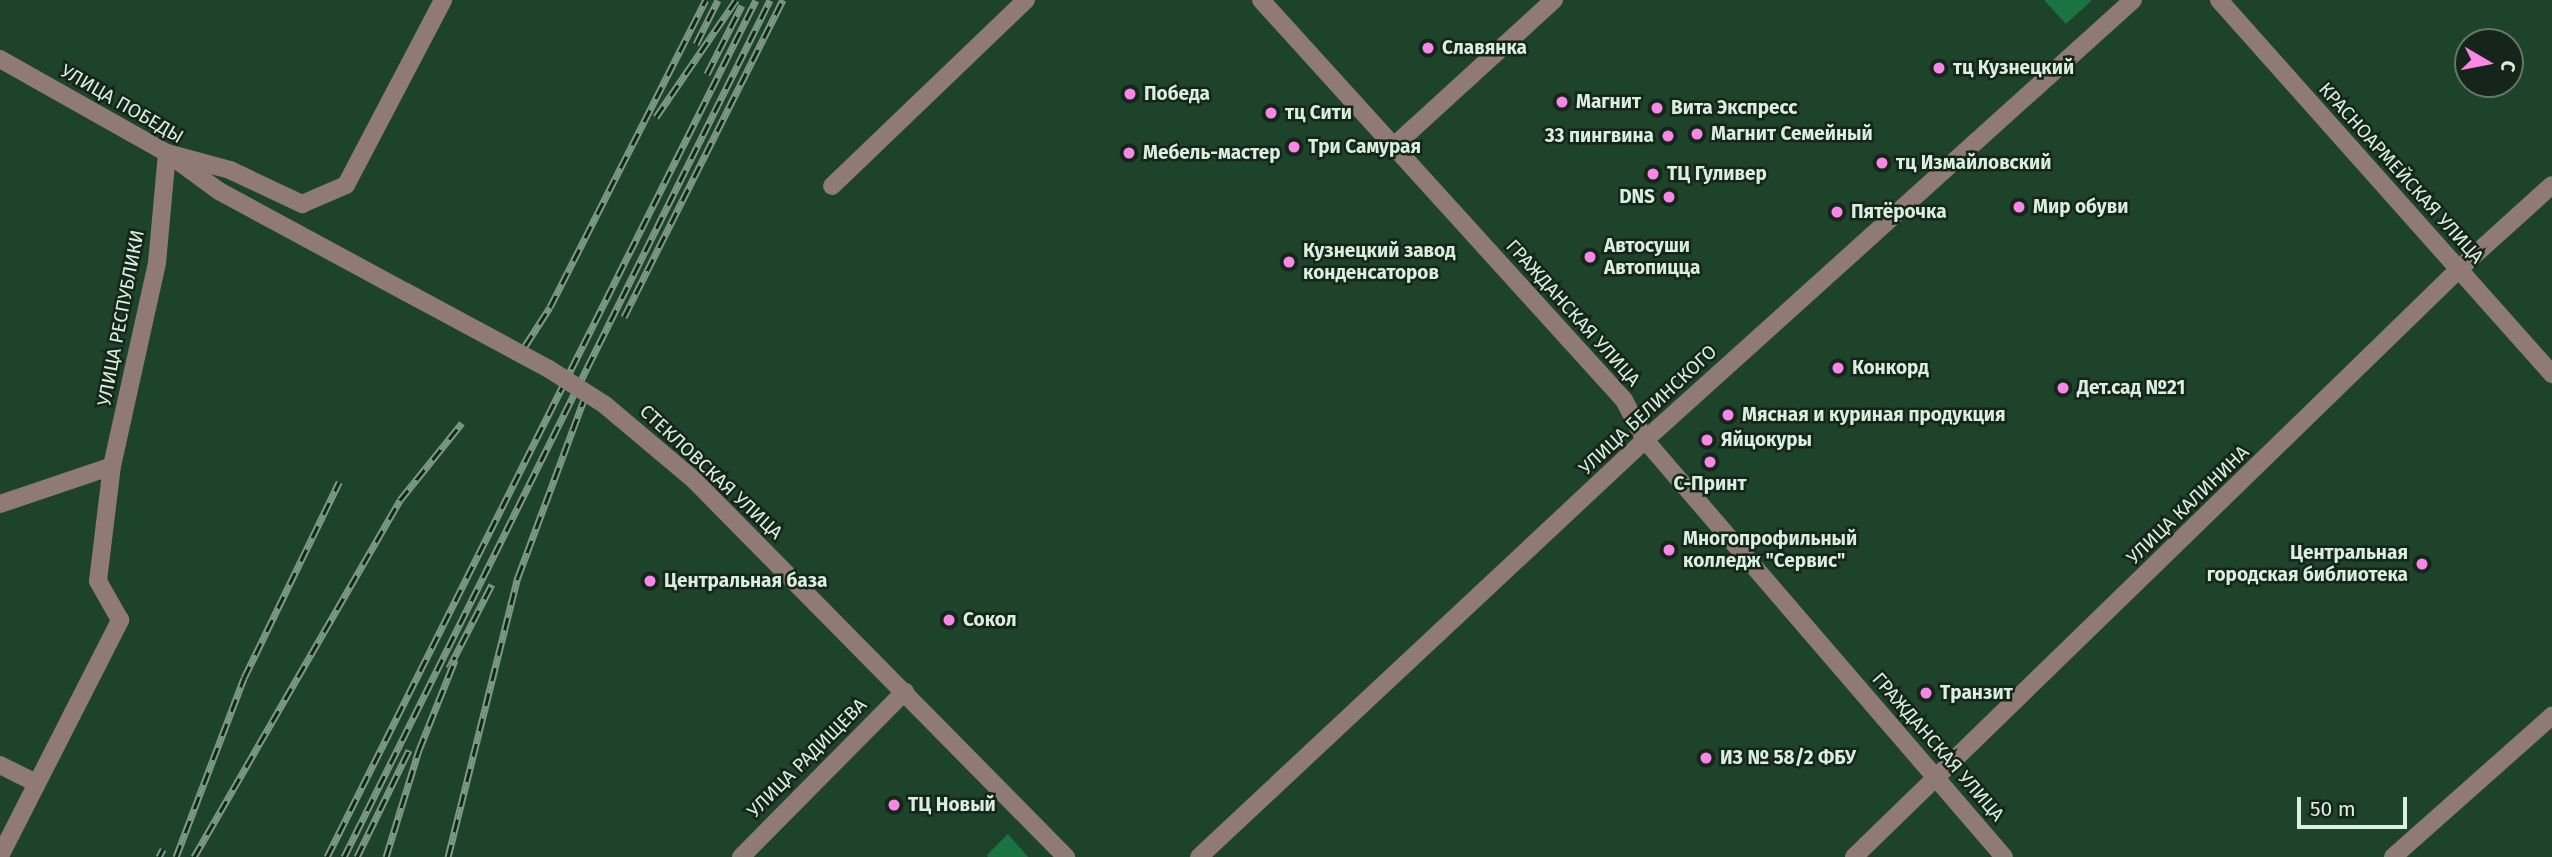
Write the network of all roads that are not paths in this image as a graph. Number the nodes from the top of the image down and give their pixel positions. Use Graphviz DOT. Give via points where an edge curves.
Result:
graph roads {
  1 [pos="443,0"];
  2 [pos="1026,0"];
  3 [pos="1261,0"];
  4 [pos="1554,0"];
  5 [pos="2133,0"];
  6 [pos="2219,0"];
  7 [pos="0,59"];
  8 [pos="1394,146"];
  9 [pos="167,153"];
  10 [pos="2552,185"];
  11 [pos="832,186"];
  12 [pos="219,191"];
  13 [pos="2459,270"];
  14 [pos="2552,374"];
  15 [pos="1645,440"];
  16 [pos="112,466"];
  17 [pos="0,504"];
  18 [pos="905,691"];
  19 [pos="2552,716"];
  20 [pos="0,765"];
  21 [pos="1937,779"];
  22 [pos="36,783"];
  23 [pos="0,856"];
  24 [pos="741,857"];
  25 [pos="1066,857"];
  26 [pos="1199,857"];
  27 [pos="1854,857"];
  28 [pos="2004,857"];
  29 [pos="2393,857"];
  1 -- 9 [label="street" via="346,186 302,204 230,170"];
  2 -- 11 [label="street"];
  3 -- 8 [label="street, ГРАЖДАНСКАЯ УЛИЦА"];
  4 -- 8 [label="street"];
  5 -- 15 [label="street, УЛИЦА БЕЛИНСКОГО"];
  6 -- 13 [label="street, КРАСНОАРМЕЙСКАЯ УЛИЦА"];
  7 -- 9 [label="street, УЛИЦА ПОБЕДЫ"];
  8 -- 15 [label="street, ГРАЖДАНСКАЯ УЛИЦА" via="1624,400"];
  9 -- 12 [label="street, УЛИЦА ПОБЕДЫ"];
  9 -- 16 [label="street, УЛИЦА РЕСПУБЛИКИ" via="157,263"];
  10 -- 13 [label="street, УЛИЦА КАЛИНИНА"];
  12 -- 18 [label="street, СТЕКЛОВСКАЯ УЛИЦА, bridge" via="549,369 605,405 694,480"];
  13 -- 14 [label="street, КРАСНОАРМЕЙСКАЯ УЛИЦА"];
  13 -- 21 [label="street, УЛИЦА КАЛИНИНА"];
  15 -- 21 [label="street, ГРАЖДАНСКАЯ УЛИЦА"];
  15 -- 26 [label="street, УЛИЦА БЕЛИНСКОГО"];
  16 -- 17 [label="street"];
  16 -- 22 [label="street, УЛИЦА РЕСПУБЛИКИ" via="98,581 120,620"];
  18 -- 24 [label="street, УЛИЦА РАДИЩЕВА"];
  18 -- 25 [label="street, СТЕКЛОВСКАЯ УЛИЦА"];
  19 -- 29 [label="street"];
  20 -- 22 [label="street"];
  21 -- 27 [label="street, УЛИЦА КАЛИНИНА"];
  21 -- 28 [label="street, ГРАЖДАНСКАЯ УЛИЦА"];
  22 -- 23 [label="street, УЛИЦА РЕСПУБЛИКИ"];
}
